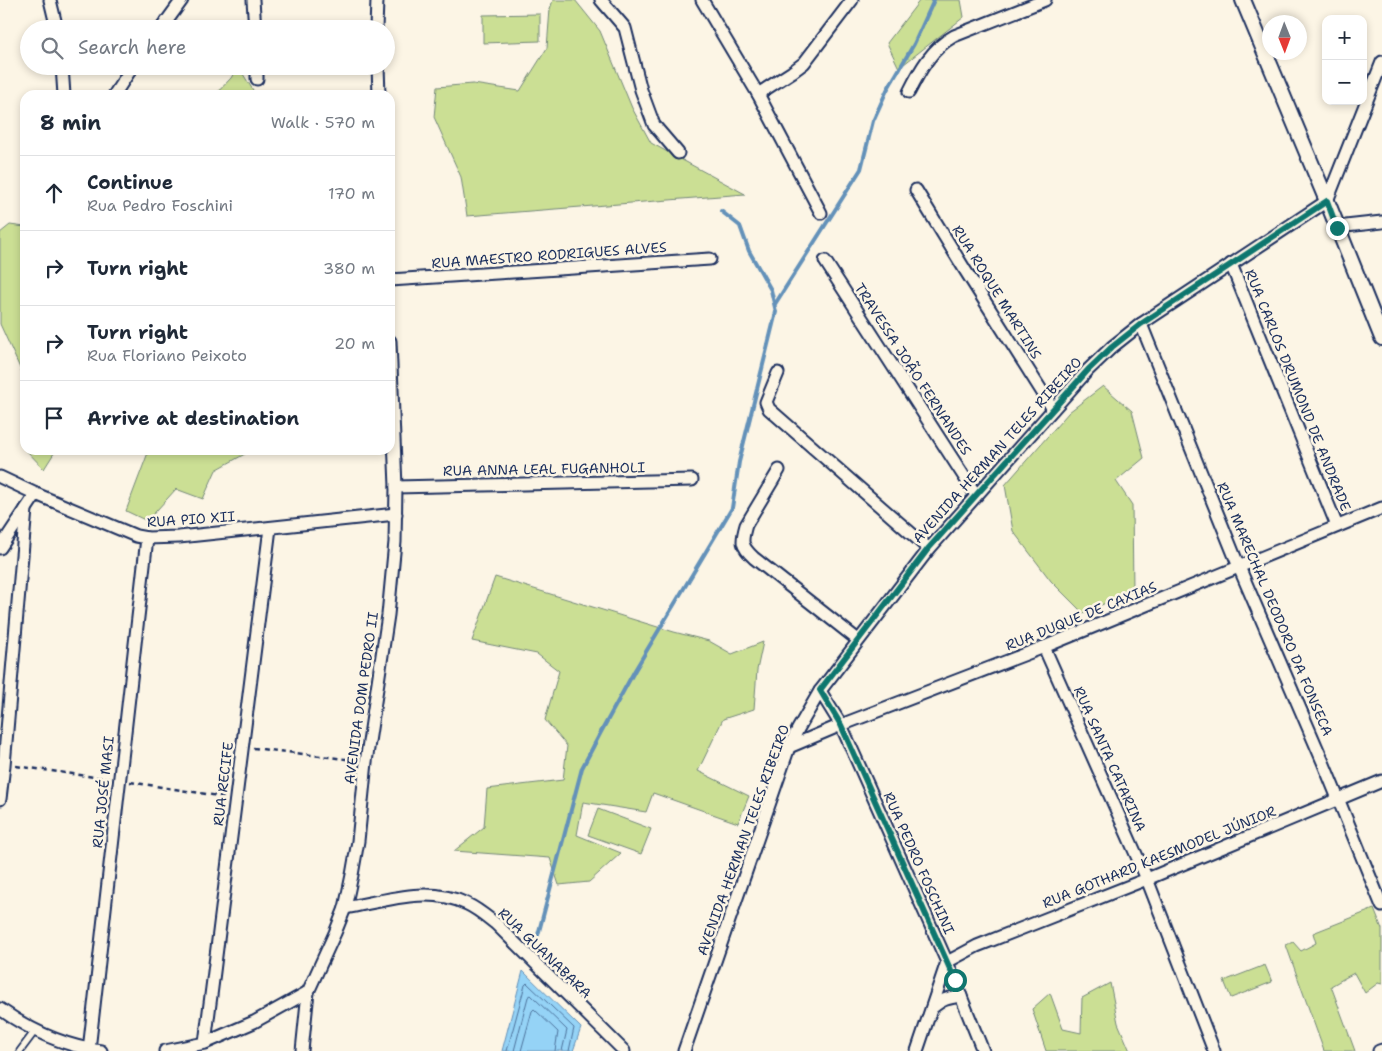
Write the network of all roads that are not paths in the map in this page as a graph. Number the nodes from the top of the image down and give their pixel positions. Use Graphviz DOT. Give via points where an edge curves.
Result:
graph roads {
  1 [pos="50,0"];
  2 [pos="182,0"];
  3 [pos="253,0"];
  4 [pos="377,0"];
  5 [pos="601,0"];
  6 [pos="702,0"];
  7 [pos="852,0"];
  8 [pos="1045,0"];
  9 [pos="1243,0"];
  10 [pos="55,20"];
  11 [pos="168,20"];
  12 [pos="254,20"];
  13 [pos="376,20"];
  14 [pos="1382,62"];
  15 [pos="63,75"];
  16 [pos="127,75"];
  17 [pos="257,75"];
  18 [pos="378,75"];
  19 [pos="257,79"];
  20 [pos="64,90"];
  21 [pos="117,90"];
  22 [pos="379,90"];
  23 [pos="909,92"];
  24 [pos="758,94"];
  25 [pos="678,153"];
  26 [pos="916,190"];
  27 [pos="1327,201"];
  28 [pos="821,213"];
  29 [pos="1382,222"];
  30 [pos="1337,228"];
  31 [pos="710,259"];
  32 [pos="825,260"];
  33 [pos="1231,264"];
  34 [pos="395,280"];
  35 [pos="1141,324"];
  36 [pos="1382,338"];
  37 [pos="778,373"];
  38 [pos="1053,409"];
  39 [pos="395,455"];
  40 [pos="779,470"];
  41 [pos="0,477"];
  42 [pos="692,480"];
  43 [pos="396,487"];
  44 [pos="36,494"];
  45 [pos="976,495"];
  46 [pos="1382,508"];
  47 [pos="26,509"];
  48 [pos="396,514"];
  49 [pos="1337,526"];
  50 [pos="270,528"];
  51 [pos="147,538"];
  52 [pos="0,548"];
  53 [pos="928,549"];
  54 [pos="1239,567"];
  55 [pos="858,640"];
  56 [pos="1044,647"];
  57 [pos="820,690"];
  58 [pos="841,725"];
  59 [pos="789,747"];
  60 [pos="1382,781"];
  61 [pos="0,799"];
  62 [pos="1338,800"];
  63 [pos="1147,879"];
  64 [pos="1382,906"];
  65 [pos="345,908"];
  66 [pos="947,962"];
  67 [pos="308,992"];
  68 [pos="962,996"];
  69 [pos="0,1009"];
  70 [pos="931,1009"];
  71 [pos="35,1031"];
  72 [pos="205,1043"];
  73 [pos="95,1050"];
  74 [pos="20,1051"];
  75 [pos="165,1051"];
  76 [pos="302,1051"];
  77 [pos="624,1051"];
  78 [pos="684,1051"];
  79 [pos="917,1051"];
  80 [pos="983,1051"];
  81 [pos="1214,1051"];
  1 -- 10 [label="street"];
  2 -- 11 [label="street"];
  3 -- 12 [label="street"];
  4 -- 13 [label="street"];
  5 -- 25 [label="street" via="625,28 654,125"];
  6 -- 24 [label="street"];
  7 -- 24 [label="street" via="804,63"];
  8 -- 23 [label="street" via="943,42 924,65"];
  9 -- 27 [label="street"];
  14 -- 27 [label="street"];
  15 -- 20 [label="street"];
  16 -- 21 [label="street"];
  17 -- 19 [label="street"];
  18 -- 22 [label="street"];
  24 -- 28 [label="street"];
  26 -- 38 [label="street, RUA ROQUE MARTINS"];
  27 -- 30 [label="street"];
  27 -- 33 [label="street, AVENIDA HERMAN TELES RIBEIRO"];
  29 -- 30 [label="street"];
  30 -- 36 [label="street"];
  31 -- 34 [label="street, RUA MAESTRO RODRIGUES ALVES"];
  32 -- 45 [label="street, TRAVESSA JOÃO FERNANDES"];
  33 -- 35 [label="street, AVENIDA HERMAN TELES RIBEIRO"];
  33 -- 49 [label="street, RUA CARLOS DRUMOND DE ANDRADE"];
  35 -- 38 [label="street, AVENIDA HERMAN TELES RIBEIRO" via="1088,370"];
  35 -- 54 [label="street, RUA MARECHAL DEODORO DA FONSECA"];
  37 -- 53 [label="street" via="766,402 769,409"];
  38 -- 45 [label="street, AVENIDA HERMAN TELES RIBEIRO"];
  39 -- 43 [label="street, AVENIDA DOM PEDRO II"];
  40 -- 55 [label="street" via="746,525 743,535 745,549"];
  41 -- 44 [label="street, RUA PIO XII"];
  42 -- 43 [label="street, RUA ANNA LEAL FUGANHOLI"];
  43 -- 48 [label="street, AVENIDA DOM PEDRO II"];
  44 -- 47 [label="street"];
  44 -- 51 [label="street, RUA PIO XII"];
  45 -- 53 [label="street, AVENIDA HERMAN TELES RIBEIRO"];
  46 -- 49 [label="street, RUA DUQUE DE CAXIAS"];
  47 -- 52 [label="street"];
  47 -- 61 [label="street"];
  48 -- 50 [label="street, RUA PIO XII"];
  48 -- 65 [label="street, AVENIDA DOM PEDRO II" via="388,615 358,841"];
  49 -- 54 [label="street, RUA DUQUE DE CAXIAS"];
  50 -- 51 [label="street, RUA PIO XII"];
  50 -- 72 [label="street, RUA RECIFE"];
  51 -- 73 [label="street, RUA JOSÉ MASI"];
  53 -- 55 [label="street, AVENIDA HERMAN TELES RIBEIRO"];
  54 -- 56 [label="street, RUA DUQUE DE CAXIAS"];
  54 -- 62 [label="street, RUA MARECHAL DEODORO DA FONSECA"];
  55 -- 57 [label="street, AVENIDA HERMAN TELES RIBEIRO"];
  56 -- 58 [label="street, RUA DUQUE DE CAXIAS"];
  56 -- 63 [label="street, RUA SANTA CATARINA"];
  57 -- 58 [label="street, RUA PEDRO FOSCHINI"];
  57 -- 59 [label="street, AVENIDA HERMAN TELES RIBEIRO"];
  58 -- 59 [label="street, RUA DUQUE DE CAXIAS"];
  58 -- 66 [label="street, RUA PEDRO FOSCHINI"];
  59 -- 78 [label="street, AVENIDA HERMAN TELES RIBEIRO"];
  60 -- 62 [label="street, RUA GOTHARD KAESMODEL JÚNIOR"];
  62 -- 63 [label="street, RUA GOTHARD KAESMODEL JÚNIOR"];
  62 -- 64 [label="street, RUA MARECHAL DEODORO DA FONSECA"];
  63 -- 66 [label="street, RUA GOTHARD KAESMODEL JÚNIOR" via="977,946"];
  63 -- 81 [label="street, RUA SANTA CATARINA"];
  65 -- 67 [label="street, AVENIDA DOM PEDRO II"];
  65 -- 77 [label="street, RUA GUANABARA" via="416,895 467,904 496,924"];
  66 -- 68 [label="street, RUA PEDRO FOSCHINI"];
  66 -- 70 [label="street"];
  67 -- 72 [label="street" via="254,1022"];
  67 -- 76 [label="street, AVENIDA DOM PEDRO II"];
  68 -- 70 [label="street" via="941,1000"];
  68 -- 80 [label="street, RUA PEDRO FOSCHINI"];
  69 -- 71 [label="street"];
  70 -- 79 [label="street"];
  71 -- 73 [label="street"];
  71 -- 74 [label="lane"];
  72 -- 75 [label="street"];
}
